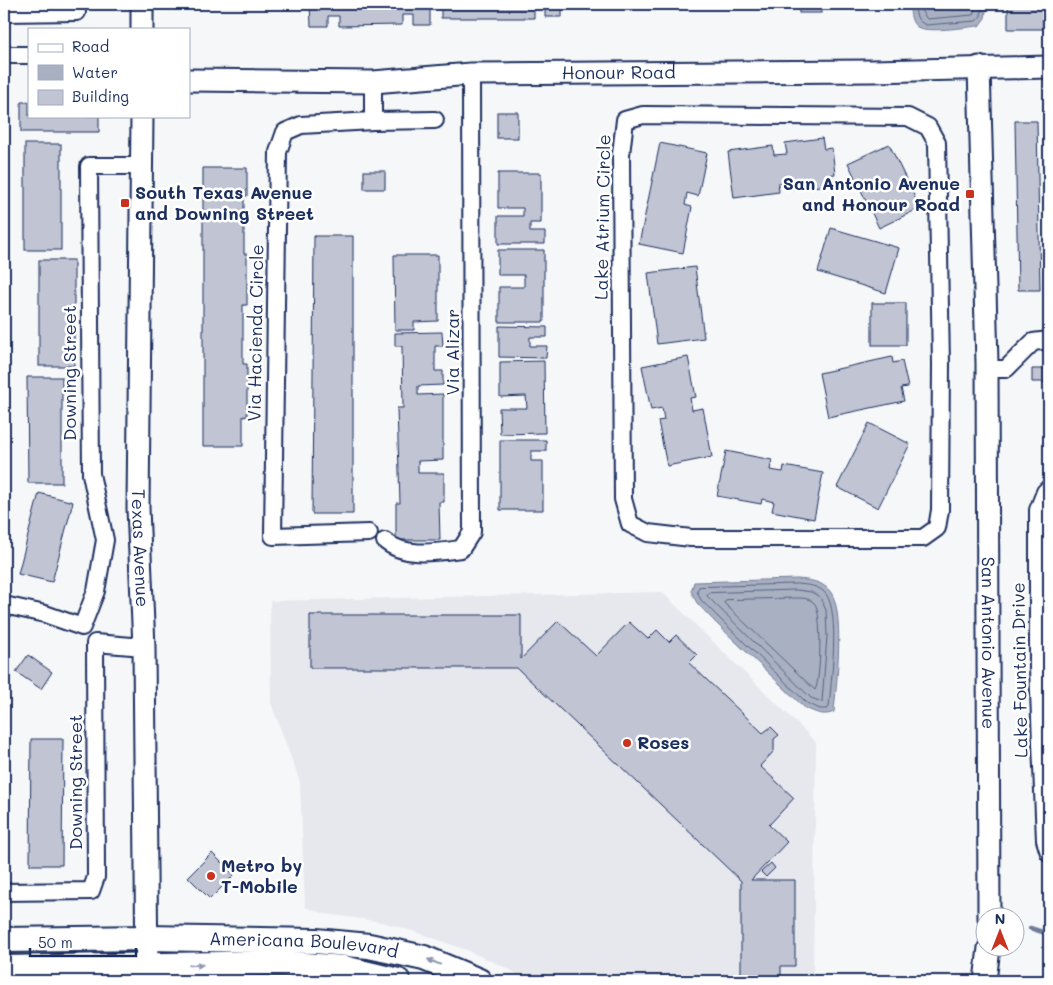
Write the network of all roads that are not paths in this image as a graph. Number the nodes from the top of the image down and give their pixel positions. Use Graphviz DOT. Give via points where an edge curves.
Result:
graph roads {
  1 [pos="142,4"];
  2 [pos="77,12"];
  3 [pos="4,13"];
  4 [pos="142,28"];
  5 [pos="28,55"];
  6 [pos="4,56"];
  7 [pos="1049,67"];
  8 [pos="979,68"];
  9 [pos="471,74"];
  10 [pos="190,80"];
  11 [pos="373,82"];
  12 [pos="142,118"];
  13 [pos="435,120"];
  14 [pos="373,121"];
  15 [pos="141,166"];
  16 [pos="1049,340"];
  17 [pos="987,368"];
  18 [pos="1049,488"];
  19 [pos="940,510"];
  20 [pos="369,533"];
  21 [pos="385,541"];
  22 [pos="4,606"];
  23 [pos="144,647"];
  24 [pos="1049,853"];
  25 [pos="4,892"];
  26 [pos="989,908"];
  27 [pos="147,938"];
  28 [pos="4,940"];
  29 [pos="988,958"];
  30 [pos="4,968"];
  31 [pos="147,974"];
  32 [pos="398,981"];
  33 [pos="478,981"];
  34 [pos="985,981"];
  1 -- 4 [label="street"];
  2 -- 3 [label="street"];
  5 -- 6 [label="street"];
  7 -- 8 [label="street, Honour Road"];
  8 -- 9 [label="street, Honour Road"];
  8 -- 17 [label="street, San Antonio Avenue"];
  9 -- 11 [label="street, Honour Road"];
  9 -- 21 [label="street, Via Alizar" via="472,532 461,549 441,552 394,549"];
  10 -- 11 [label="street, Honour Road"];
  11 -- 14 [label="street"];
  12 -- 15 [label="street, Texas Avenue"];
  13 -- 14 [label="street"];
  14 -- 20 [label="street, Via Hacienda Circle" via="301,125 285,132 278,152 273,536"];
  15 -- 22 [label="street, Downing Street" via="89,166 91,474 105,540 96,591 82,627 45,614"];
  15 -- 23 [label="street, Texas Avenue" via="138,508"];
  16 -- 17 [label="street" via="1033,342 1006,368"];
  17 -- 26 [label="street, San Antonio Avenue"];
  18 -- 24 [label="street, Lake Fountain Drive" via="1038,510 1038,668 1045,840"];
  19 -- 19 [label="street, Lake Atrium Circle" via="937,143 928,127 908,117 643,115 624,120 621,154 623,500 630,524 648,533 691,538 922,538 937,528"];
  23 -- 25 [label="street, Downing Street" via="95,643 96,877 91,891"];
  23 -- 27 [label="street, Texas Avenue"];
  27 -- 28 [label="main road, Americana Boulevard"];
  27 -- 31 [label="street, Texas Avenue"];
  33 -- 27 [label="main road, Americana Boulevard, one-way" via="424,958 369,946 316,941"];
  29 -- 34 [label="street"];
  30 -- 31 [label="main road, Americana Boulevard"];
  31 -- 32 [label="main road, Americana Boulevard, one-way" via="279,963 343,968"];
}
